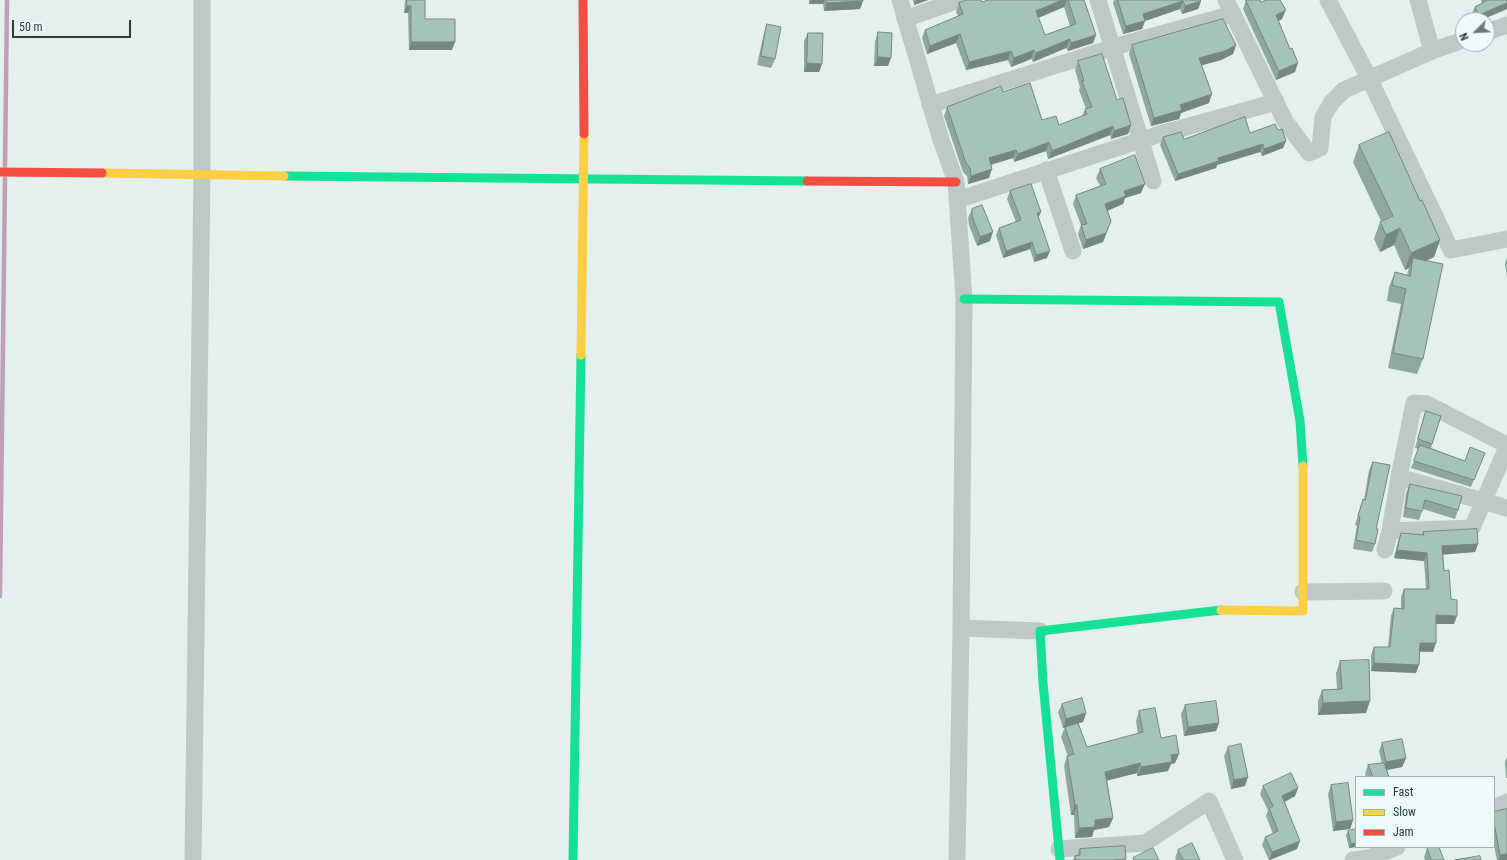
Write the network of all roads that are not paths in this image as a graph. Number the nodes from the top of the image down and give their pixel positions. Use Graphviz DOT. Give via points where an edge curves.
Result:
graph roads {
  1 [pos="202,0"];
  2 [pos="583,0"];
  3 [pos="900,0"];
  4 [pos="959,0"];
  5 [pos="1098,0"];
  6 [pos="1328,0"];
  7 [pos="1418,0"];
  8 [pos="1230,7"];
  9 [pos="905,19"];
  10 [pos="1507,25"];
  11 [pos="1495,29"];
  12 [pos="1455,43"];
  13 [pos="1113,47"];
  14 [pos="1432,51"];
  15 [pos="1369,78"];
  16 [pos="1276,102"];
  17 [pos="930,105"];
  18 [pos="1142,140"];
  19 [pos="1046,170"];
  20 [pos="0,172"];
  21 [pos="202,173"];
  22 [pos="584,180"];
  23 [pos="1153,181"];
  24 [pos="956,182"];
  25 [pos="957,200"];
  26 [pos="1507,239"];
  27 [pos="1073,251"];
  28 [pos="964,299"];
  29 [pos="1507,446"];
  30 [pos="1399,477"];
  31 [pos="1485,502"];
  32 [pos="1507,508"];
  33 [pos="1390,531"];
  34 [pos="1385,550"];
  35 [pos="1304,592"];
  36 [pos="1384,592"];
  37 [pos="961,628"];
  38 [pos="1040,631"];
  39 [pos="1507,802"];
  40 [pos="1495,808"];
  41 [pos="1394,848"];
  42 [pos="1059,854"];
  43 [pos="193,860"];
  44 [pos="573,860"];
  45 [pos="957,860"];
  46 [pos="1235,860"];
  47 [pos="1353,860"];
  1 -- 21 [label="street"];
  2 -- 22 [label="street"];
  3 -- 9 [label="street"];
  4 -- 9 [label="street"];
  5 -- 13 [label="street"];
  6 -- 15 [label="street"];
  7 -- 14 [label="street"];
  8 -- 13 [label="street"];
  8 -- 16 [label="street"];
  9 -- 17 [label="street"];
  10 -- 11 [label="street"];
  12 -- 14 [label="street"];
  13 -- 17 [label="street"];
  13 -- 18 [label="street"];
  14 -- 15 [label="street"];
  15 -- 16 [label="street" via="1344,90 1332,102 1323,117 1320,148 1308,153 1285,121"];
  15 -- 26 [label="street" via="1451,250"];
  16 -- 18 [label="street"];
  17 -- 24 [label="street"];
  18 -- 19 [label="street"];
  18 -- 23 [label="street"];
  19 -- 25 [label="street"];
  19 -- 27 [label="street"];
  20 -- 21 [label="street"];
  21 -- 22 [label="street"];
  21 -- 43 [label="street"];
  22 -- 24 [label="street"];
  22 -- 44 [label="street"];
  24 -- 25 [label="street"];
  25 -- 28 [label="street"];
  28 -- 35 [label="street" via="1279,302 1300,421"];
  28 -- 37 [label="street"];
  29 -- 30 [label="street" via="1427,404 1414,403"];
  29 -- 31 [label="street"];
  30 -- 31 [label="street"];
  30 -- 33 [label="street"];
  31 -- 32 [label="street"];
  31 -- 33 [label="street" via="1472,528"];
  33 -- 34 [label="street"];
  35 -- 36 [label="street"];
  35 -- 38 [label="street" via="1303,611 1216,610"];
  37 -- 38 [label="street"];
  37 -- 45 [label="street"];
  38 -- 42 [label="street"];
  39 -- 40 [label="street"];
  41 -- 47 [label="street" via="1369,858"];
  42 -- 46 [label="street" via="1145,842 1209,800"];
}
